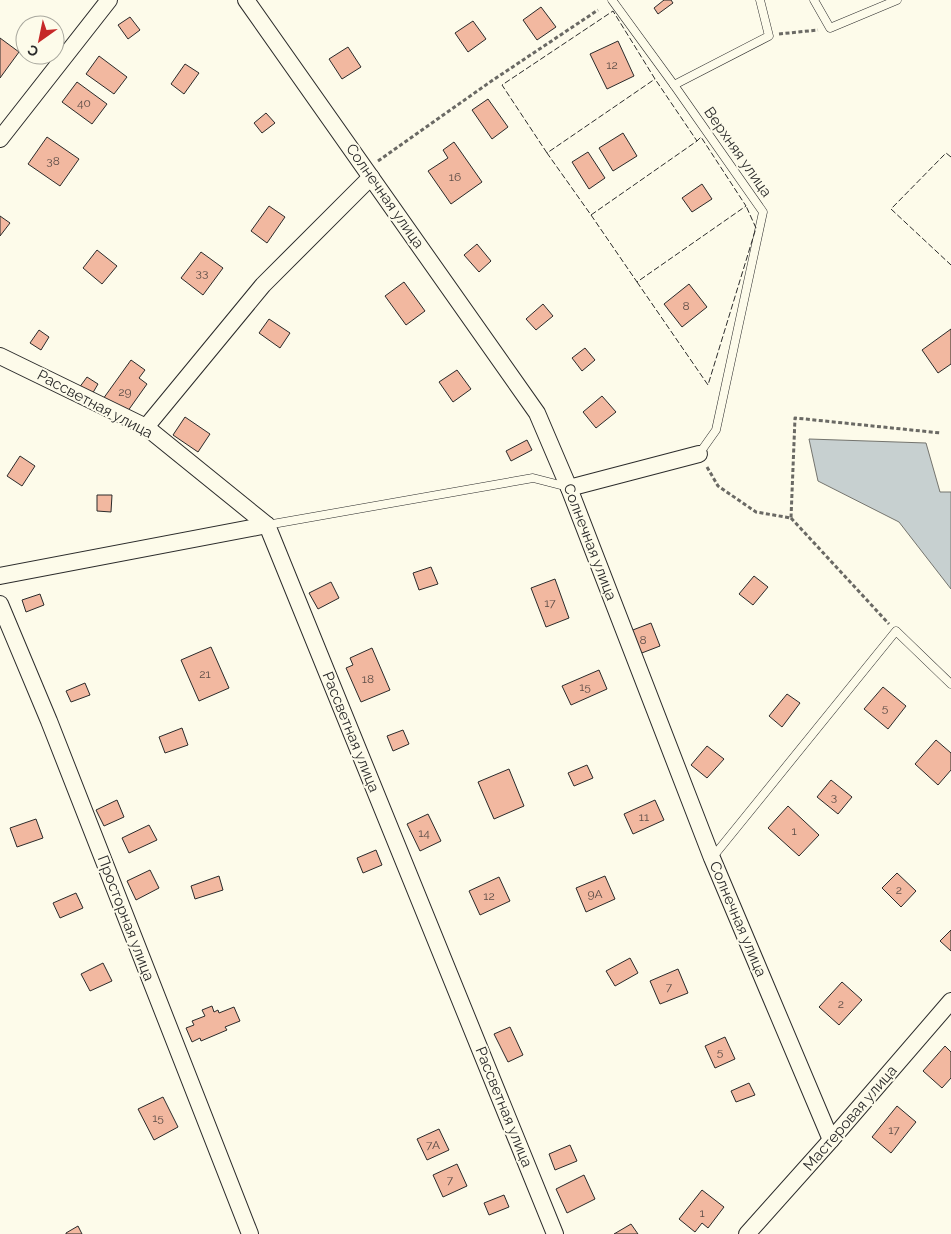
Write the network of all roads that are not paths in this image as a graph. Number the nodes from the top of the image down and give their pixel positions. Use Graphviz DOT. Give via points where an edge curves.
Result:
graph roads {
  1 [pos="109,0"];
  2 [pos="246,0"];
  3 [pos="612,0"];
  4 [pos="760,0"];
  5 [pos="814,0"];
  6 [pos="896,0"];
  7 [pos="674,85"];
  8 [pos="0,139"];
  9 [pos="369,173"];
  10 [pos="0,356"];
  11 [pos="146,427"];
  12 [pos="699,454"];
  13 [pos="570,488"];
  14 [pos="267,525"];
  15 [pos="0,576"];
  16 [pos="0,604"];
  17 [pos="951,684"];
  18 [pos="712,858"];
  19 [pos="951,1001"];
  20 [pos="831,1140"];
  21 [pos="250,1234"];
  22 [pos="555,1234"];
  23 [pos="747,1234"];
  1 -- 8 [label="street"];
  2 -- 9 [label="street, Солнечная улица"];
  3 -- 7 [label="lane, Верхняя улица"];
  4 -- 7 [label="lane" via="769,36"];
  5 -- 6 [label="lane" via="830,28"];
  7 -- 12 [label="lane, Верхняя улица" via="763,212 716,430"];
  9 -- 11 [label="street" via="263,285"];
  9 -- 13 [label="street, Солнечная улица" via="537,413"];
  10 -- 11 [label="street, Рассветная улица"];
  11 -- 14 [label="street, Рассветная улица"];
  12 -- 13 [label="street"];
  13 -- 14 [label="lane" via="533,478"];
  13 -- 18 [label="street, Солнечная улица"];
  14 -- 15 [label="street"];
  14 -- 22 [label="street, Рассветная улица"];
  16 -- 21 [label="street, Просторная улица"];
  17 -- 18 [label="lane" via="896,631"];
  18 -- 20 [label="street, Солнечная улица"];
  19 -- 20 [label="street, Мастеровая улица"];
  20 -- 23 [label="street, Мастеровая улица"];
}
